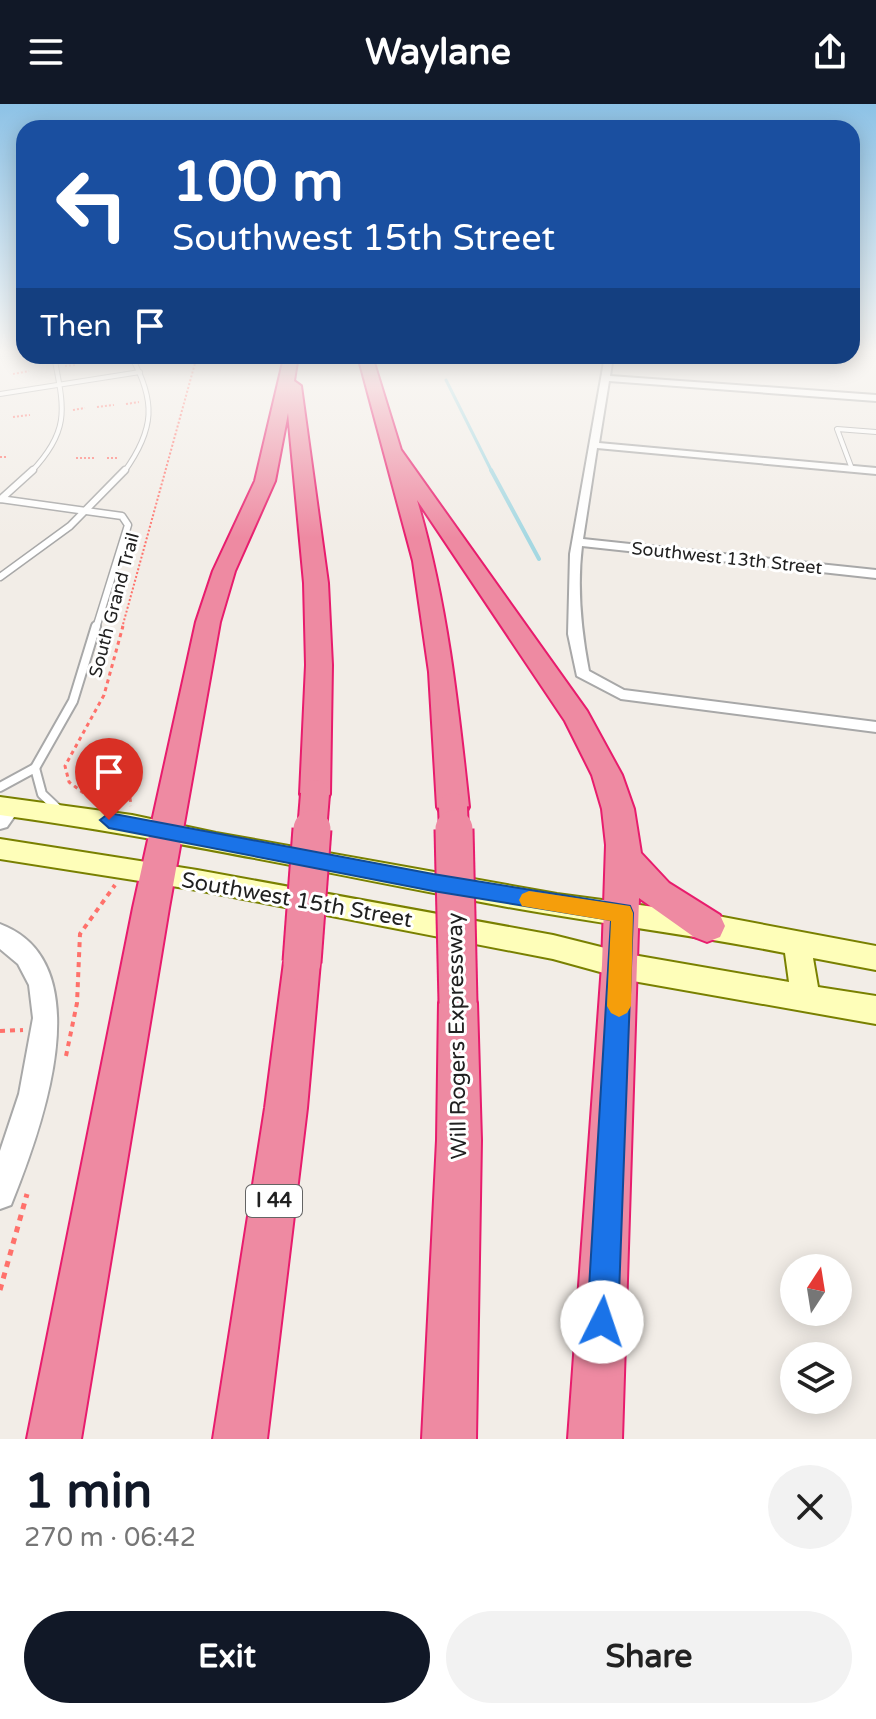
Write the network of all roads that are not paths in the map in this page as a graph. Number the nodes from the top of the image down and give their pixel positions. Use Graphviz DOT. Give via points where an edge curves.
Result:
graph roads {
  1 [pos="63,413"];
  2 [pos="149,413"];
  3 [pos="278,413"];
  4 [pos="296,413"];
  5 [pos="382,413"];
  6 [pos="599,413"];
  7 [pos="876,432"];
  8 [pos="593,445"];
  9 [pos="394,453"];
  10 [pos="852,469"];
  11 [pos="876,471"];
  12 [pos="0,499"];
  13 [pos="90,509"];
  14 [pos="577,542"];
  15 [pos="876,574"];
  16 [pos="0,577"];
  17 [pos="876,727"];
  18 [pos="35,768"];
  19 [pos="3,805"];
  20 [pos="63,813"];
  21 [pos="168,832"];
  22 [pos="622,845"];
  23 [pos="0,849"];
  24 [pos="158,875"];
  25 [pos="622,913"];
  26 [pos="707,926"];
  27 [pos="0,935"];
  28 [pos="797,941"];
  29 [pos="876,958"];
  30 [pos="621,965"];
  31 [pos="806,999"];
  32 [pos="876,1010"];
  33 [pos="0,1194"];
  34 [pos="54,1439"];
  35 [pos="240,1439"];
  36 [pos="449,1439"];
  37 [pos="595,1439"];
  1 -- 12 [label="lane" via="53,442 34,468"];
  2 -- 13 [label="lane" via="132,458"];
  3 -- 21 [label="highway" via="265,481 224,571 208,622"];
  4 -- 35 [label="highway, I 44, bridge" via="316,583 315,794 286,1108"];
  5 -- 9 [label="highway, Will Rogers Expressway"];
  6 -- 8 [label="street"];
  7 -- 10 [label="lane" via="837,429"];
  8 -- 10 [label="street"];
  8 -- 14 [label="street"];
  9 -- 22 [label="highway" via="593,742 618,809"];
  9 -- 36 [label="highway, Will Rogers Expressway, bridge" via="432,604 453,807 459,1140"];
  10 -- 11 [label="street"];
  12 -- 13 [label="lane"];
  13 -- 16 [label="lane"];
  13 -- 18 [label="lane" via="115,513 128,525 73,701"];
  14 -- 15 [label="street, Southwest 13th Street"];
  14 -- 17 [label="street" via="571,602 582,673 621,694"];
  18 -- 19 [label="lane"];
  18 -- 20 [label="lane" via="42,794"];
  19 -- 20 [label="main road, Southwest 15th Street"];
  20 -- 21 [label="main road, Southwest 15th Street"];
  21 -- 24 [label="highway"];
  21 -- 25 [label="main road, Southwest 15th Street"];
  22 -- 25 [label="highway"];
  22 -- 26 [label="highway" via="641,881"];
  23 -- 24 [label="main road, Southwest 15th Street"];
  24 -- 30 [label="main road, Southwest 15th Street" via="553,947"];
  24 -- 34 [label="highway"];
  25 -- 26 [label="main road, Southwest 15th Street"];
  25 -- 30 [label="highway"];
  26 -- 28 [label="main road, Southwest 15th Street"];
  27 -- 33 [label="street" via="33,964 48,1014 41,1060"];
  28 -- 29 [label="main road, Southwest 15th Street"];
  28 -- 31 [label="main road"];
  30 -- 31 [label="main road, Southwest 15th Street"];
  30 -- 37 [label="highway"];
  31 -- 32 [label="main road, Southwest 15th Street"];
}
